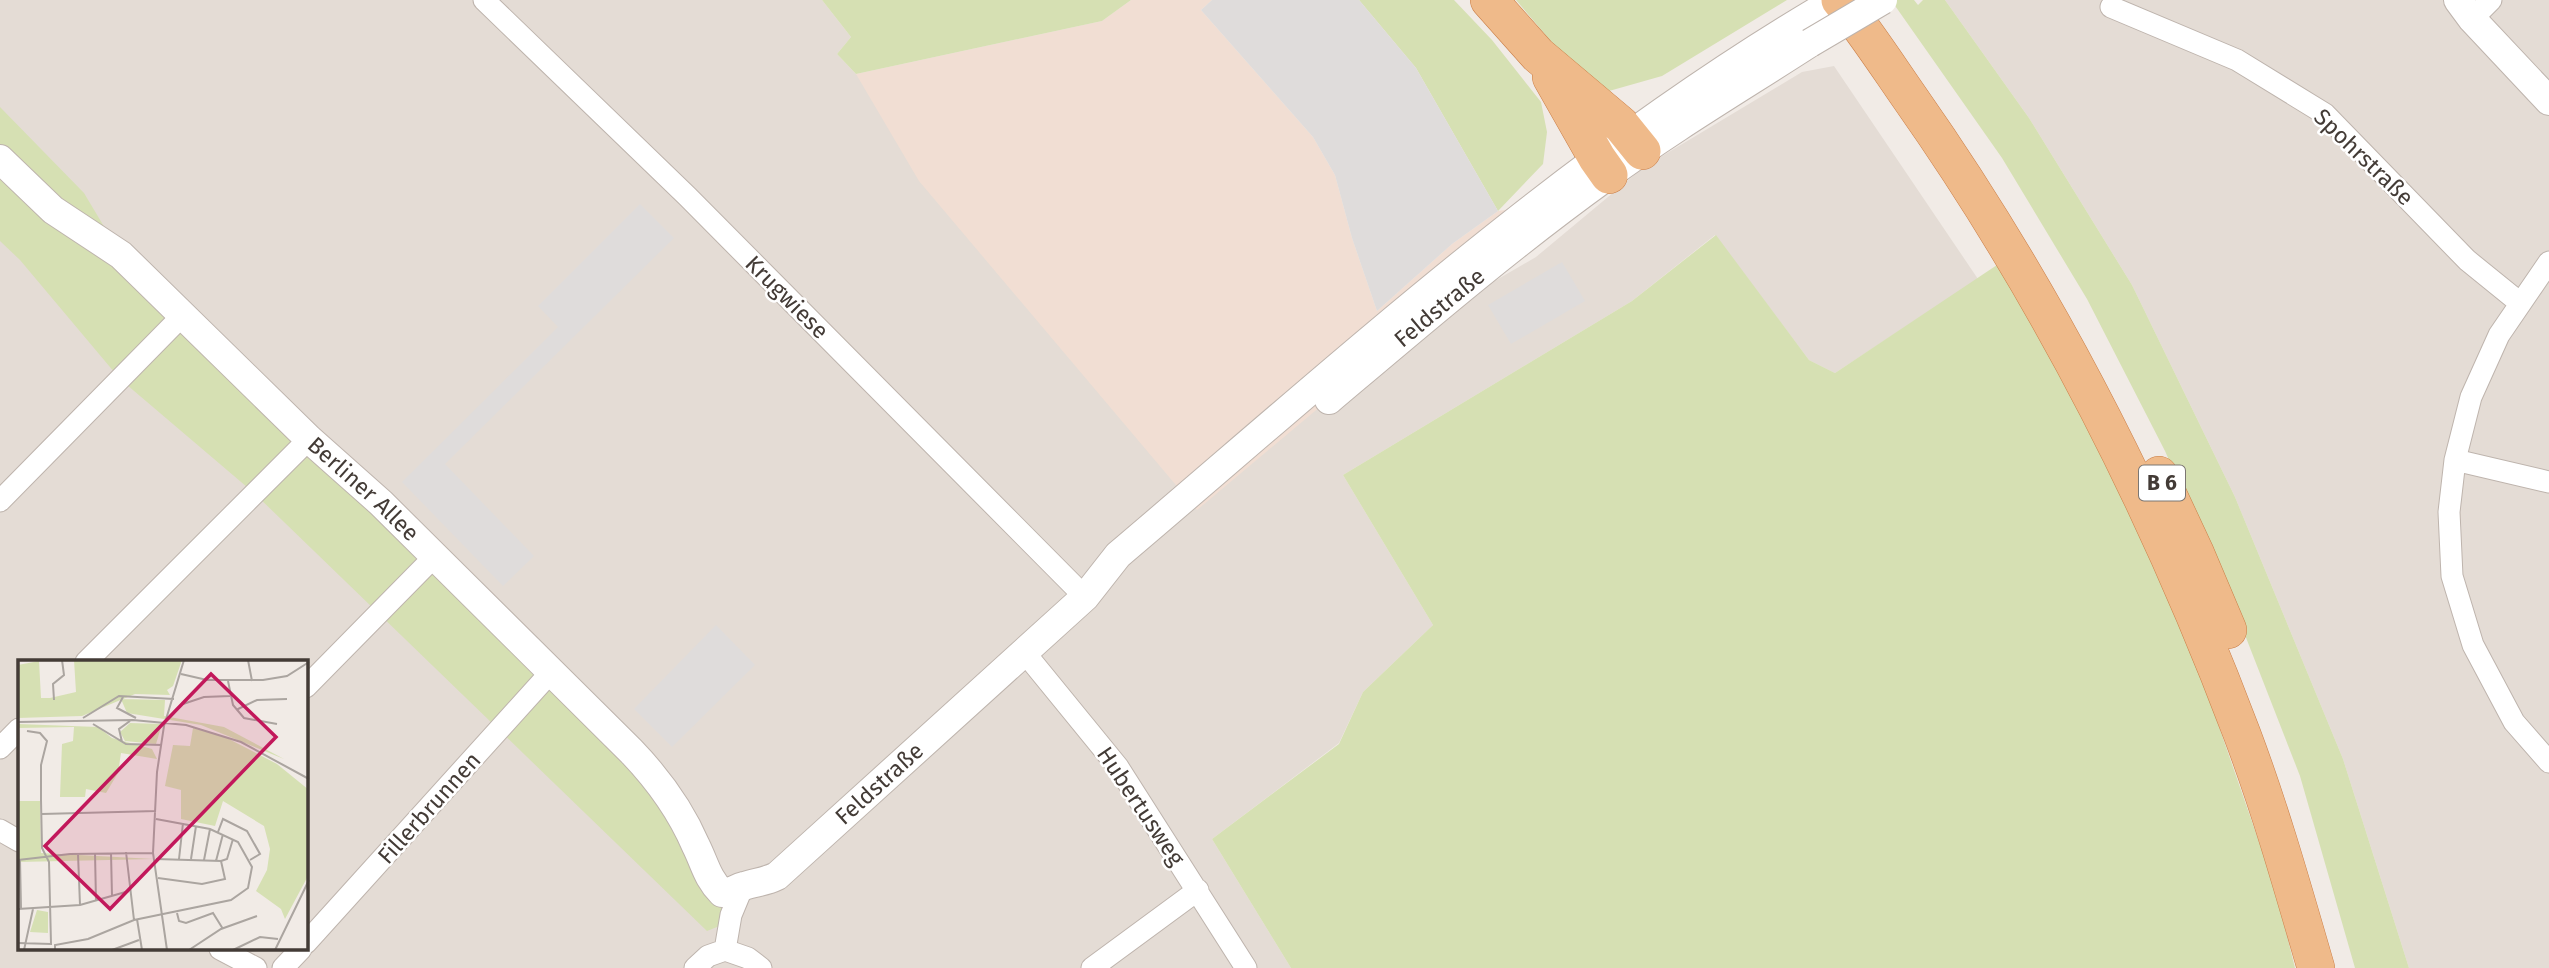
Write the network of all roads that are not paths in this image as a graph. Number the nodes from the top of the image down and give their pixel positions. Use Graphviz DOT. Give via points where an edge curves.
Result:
graph roads {
  1 [pos="484,0"];
  2 [pos="1489,0"];
  3 [pos="1838,0"];
  4 [pos="1870,0"];
  5 [pos="1882,0"];
  6 [pos="2474,6"];
  7 [pos="2111,7"];
  8 [pos="1803,33"];
  9 [pos="1538,55"];
  10 [pos="2549,101"];
  11 [pos="1636,143"];
  12 [pos="0,159"];
  13 [pos="1603,167"];
  14 [pos="2549,262"];
  15 [pos="2519,303"];
  16 [pos="182,316"];
  17 [pos="309,439"];
  18 [pos="2455,460"];
  19 [pos="2549,482"];
  20 [pos="0,501"];
  21 [pos="434,557"];
  22 [pos="1085,597"];
  23 [pos="1025,653"];
  24 [pos="88,660"];
  25 [pos="551,672"];
  26 [pos="308,685"];
  27 [pos="18,730"];
  28 [pos="0,748"];
  29 [pos="2549,762"];
  30 [pos="0,830"];
  31 [pos="18,840"];
  32 [pos="743,886"];
  33 [pos="1198,890"];
  34 [pos="308,941"];
  35 [pos="222,950"];
  36 [pos="300,950"];
  37 [pos="724,950"];
  38 [pos="256,968"];
  39 [pos="283,968"];
  40 [pos="695,968"];
  41 [pos="761,968"];
  42 [pos="1091,968"];
  43 [pos="1246,968"];
  44 [pos="2316,968"];
  45 [pos="2340,968"];
  1 -- 22 [label="street, Krugwiese"];
  2 -- 9 [label="highway"];
  3 -- 8 [label="street"];
  3 -- 44 [label="highway, B 6" via="1921,112 2012,251 2104,419 2205,640 2243,736"];
  4 -- 45 [label="highway, B 6" via="2012,204 2081,322 2150,457 2195,552 2266,728"];
  5 -- 8 [label="street, bridge"];
  6 -- 10 [label="street"];
  7 -- 15 [label="street, Spohrstraße" via="2237,60 2325,114 2467,260"];
  8 -- 11 [label="street, Feldstraße"];
  8 -- 11 [label="street, Feldstraße" via="1674,104"];
  9 -- 11 [label="highway"];
  9 -- 13 [label="highway"];
  11 -- 13 [label="street, Feldstraße"];
  12 -- 16 [label="street, Berliner Allee" via="53,210 121,255"];
  13 -- 22 [label="street, Feldstraße" via="1541,214 1132,569"];
  14 -- 15 [label="street"];
  15 -- 18 [label="street" via="2471,397"];
  16 -- 17 [label="street, Berliner Allee"];
  16 -- 20 [label="street"];
  17 -- 21 [label="street, Berliner Allee"];
  17 -- 24 [label="street"];
  18 -- 19 [label="street"];
  18 -- 29 [label="street" via="2449,512 2452,576 2473,645 2514,722"];
  21 -- 25 [label="street, Berliner Allee"];
  21 -- 26 [label="street"];
  22 -- 23 [label="street, Feldstraße"];
  23 -- 32 [label="street, Feldstraße" via="777,876"];
  23 -- 33 [label="street, Hubertusweg" via="1118,767"];
  25 -- 32 [label="street, Berliner Allee" via="655,776 697,847 717,859"];
  25 -- 34 [label="street, Fillerbrunnen"];
  27 -- 28 [label="street"];
  30 -- 31 [label="street"];
  32 -- 37 [label="street"];
  33 -- 42 [label="street"];
  33 -- 43 [label="street, Hubertusweg"];
  35 -- 38 [label="street"];
  36 -- 39 [label="street"];
  37 -- 40 [label="street"];
  37 -- 41 [label="street"];
}
